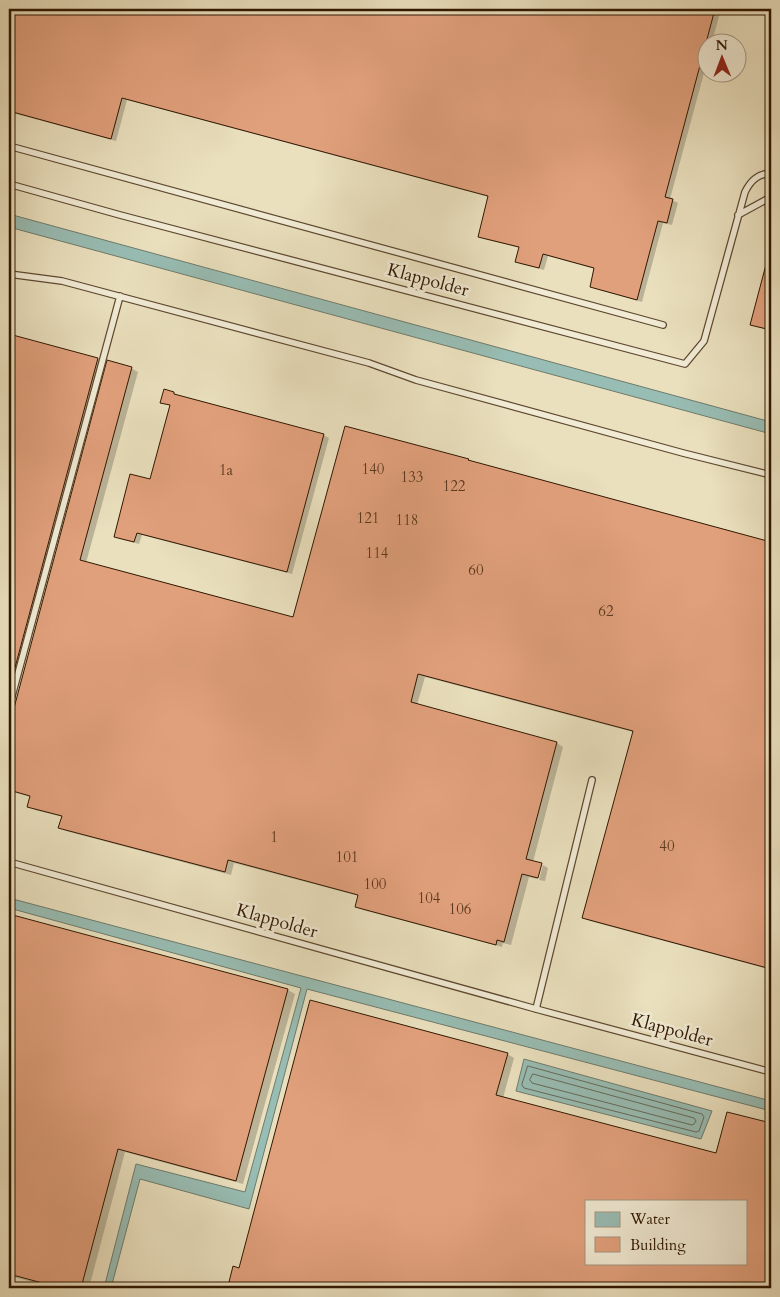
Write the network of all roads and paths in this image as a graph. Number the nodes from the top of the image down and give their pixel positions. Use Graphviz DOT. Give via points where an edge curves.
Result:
graph roads {
  1 [pos="9,146"];
  2 [pos="771,173"];
  3 [pos="9,184"];
  4 [pos="771,197"];
  5 [pos="738,215"];
  6 [pos="9,274"];
  7 [pos="120,296"];
  8 [pos="663,326"];
  9 [pos="771,475"];
  10 [pos="9,707"];
  11 [pos="592,780"];
  12 [pos="9,862"];
  13 [pos="536,1008"];
  14 [pos="771,1072"];
  1 -- 8 [label="lane, Klappolder"];
  2 -- 5 [label="lane, Klappolder" via="753,179 749,184"];
  3 -- 5 [label="lane, Klappolder" via="685,364 704,341"];
  4 -- 5 [label="lane"];
  6 -- 7 [label="lane" via="62,281"];
  7 -- 9 [label="lane" via="368,362 416,380"];
  7 -- 10 [label="lane"];
  11 -- 13 [label="lane"];
  12 -- 13 [label="lane, Klappolder"];
  13 -- 14 [label="lane, Klappolder"];
}
